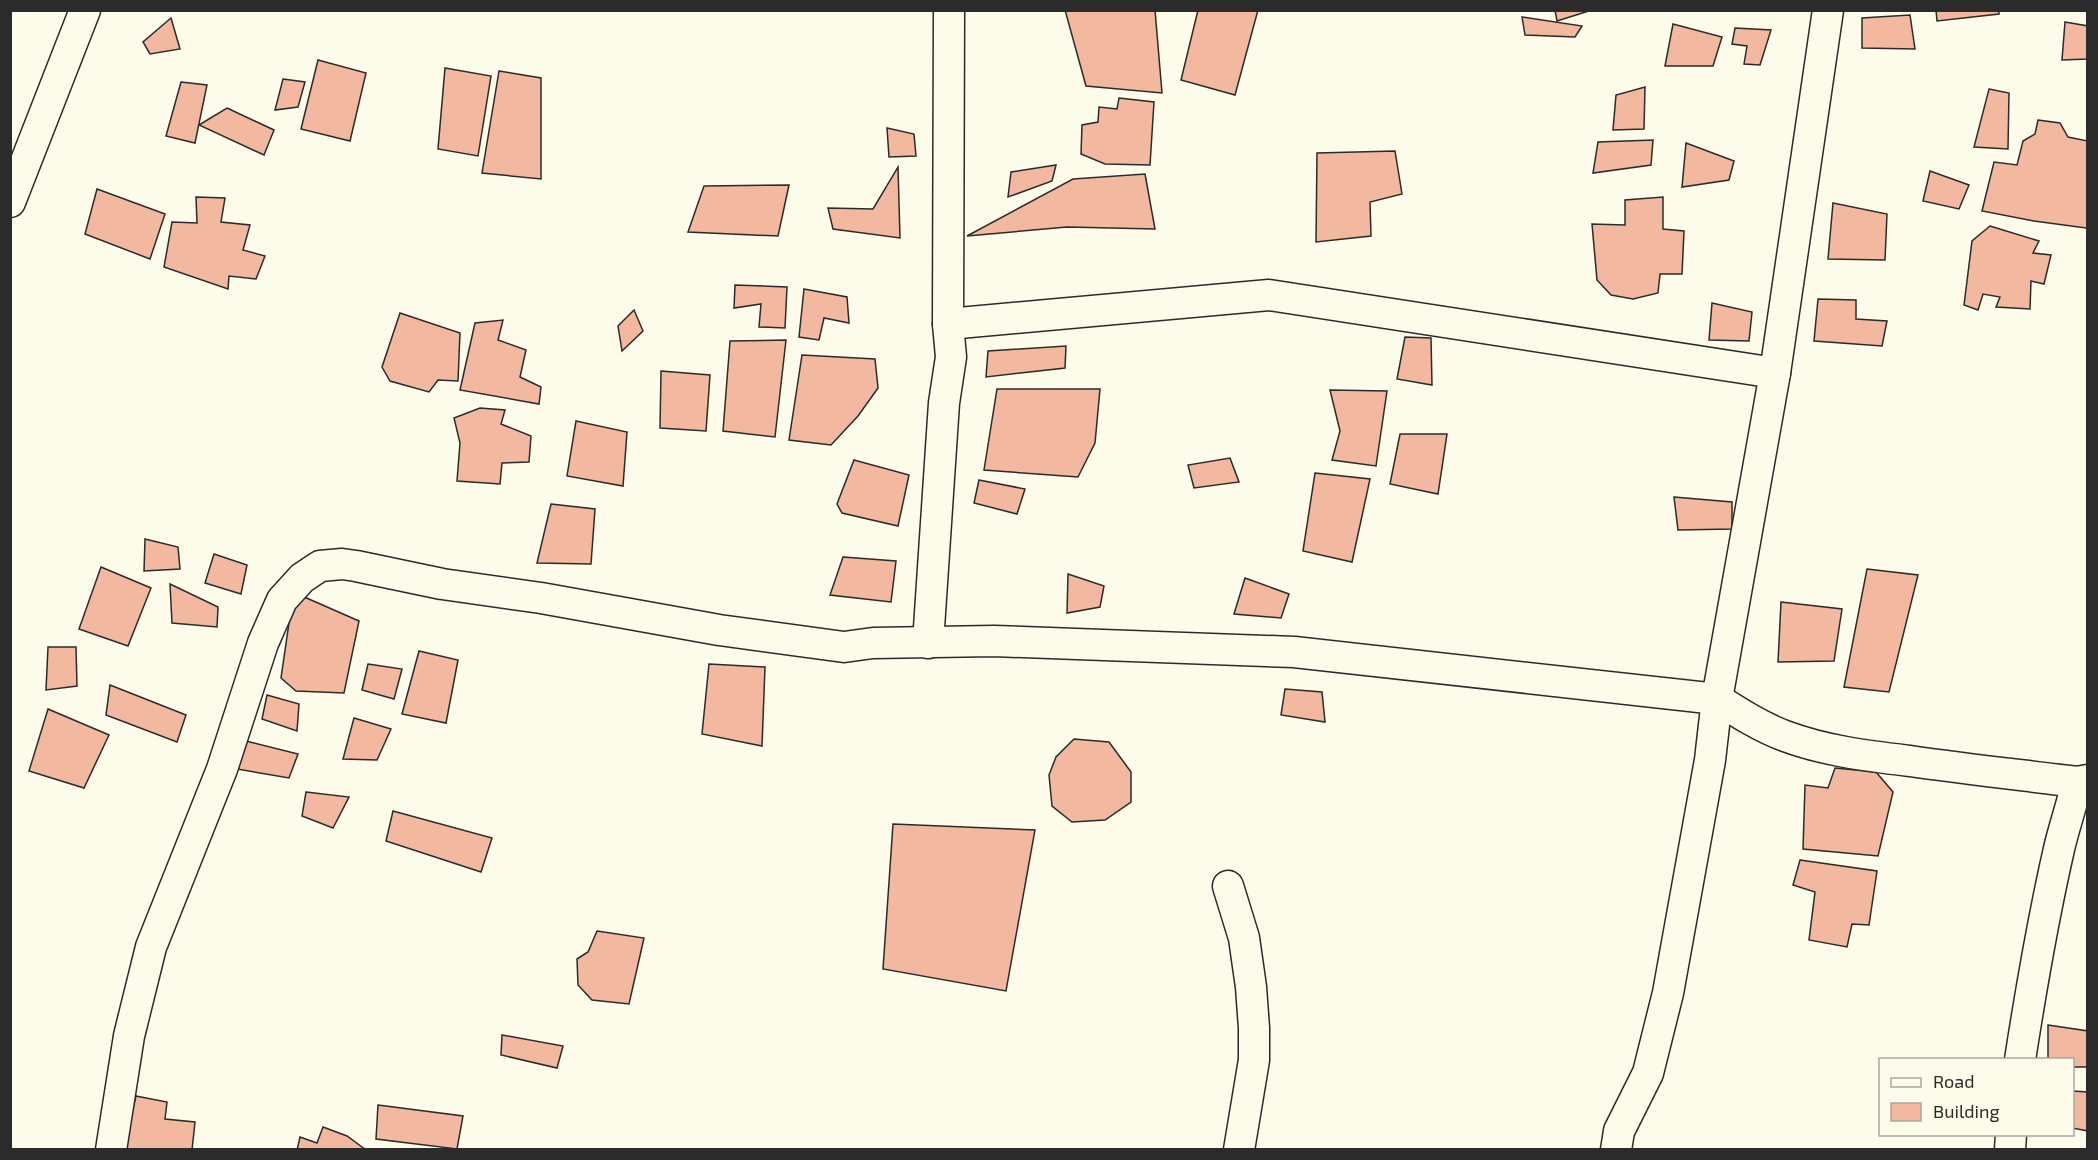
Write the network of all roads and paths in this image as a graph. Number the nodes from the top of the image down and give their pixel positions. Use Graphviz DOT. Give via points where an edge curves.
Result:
graph roads {
  1 [pos="85,10"];
  2 [pos="949,10"];
  3 [pos="1828,10"];
  4 [pos="10,202"];
  5 [pos="948,324"];
  6 [pos="1775,374"];
  7 [pos="928,643"];
  8 [pos="1717,699"];
  9 [pos="2082,781"];
  10 [pos="1228,886"];
  11 [pos="2020,1058"];
  12 [pos="111,1149"];
  13 [pos="1239,1149"];
  14 [pos="1616,1149"];
  1 -- 4 [label="street"];
  2 -- 5 [label="street"];
  3 -- 6 [label="street"];
  5 -- 6 [label="street" via="1269,295"];
  5 -- 7 [label="street" via="951,357 944,403"];
  6 -- 8 [label="street"];
  7 -- 8 [label="street" via="994,641 1294,652"];
  7 -- 12 [label="street" via="833,646 442,585 356,566 321,566 302,578 282,600 262,643 222,769 151,947 129,1036"];
  8 -- 9 [label="street" via="1751,721 1819,747"];
  8 -- 14 [label="street" via="1710,760 1668,993 1648,1073 1619,1131"];
  9 -- 11 [label="street" via="2060,846"];
  10 -- 13 [label="street" via="1244,938 1254,1028 1254,1060"];
}
